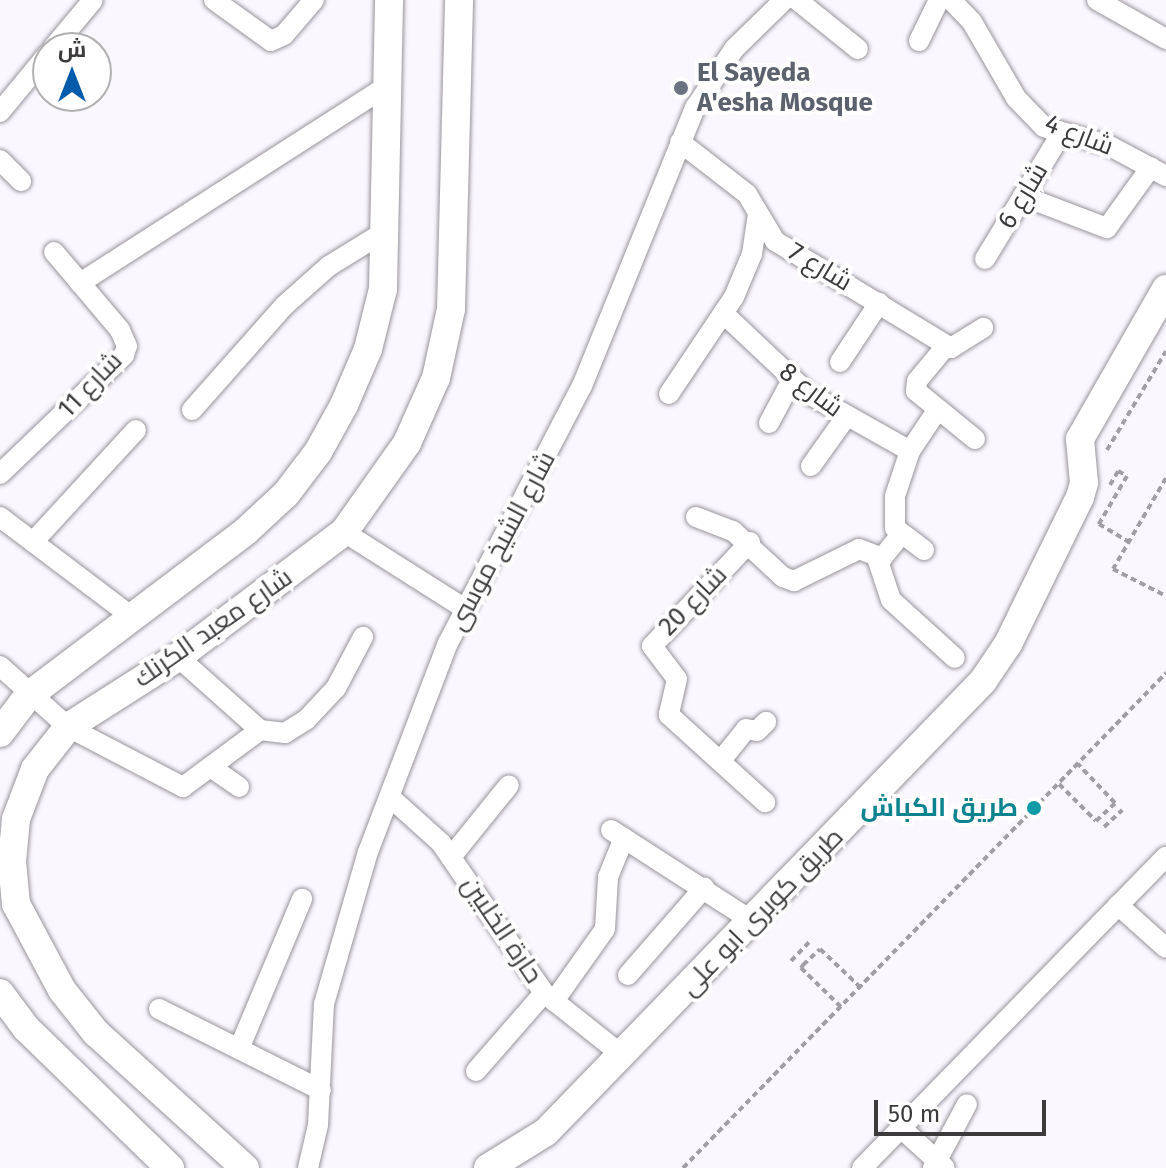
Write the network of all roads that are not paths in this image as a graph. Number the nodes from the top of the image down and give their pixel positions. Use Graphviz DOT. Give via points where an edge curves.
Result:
graph roads {
  1 [pos="93,0"];
  2 [pos="214,0"];
  3 [pos="314,0"];
  4 [pos="389,0"];
  5 [pos="459,0"];
  6 [pos="784,0"];
  7 [pos="797,0"];
  8 [pos="939,0"];
  9 [pos="951,0"];
  10 [pos="1097,0"];
  11 [pos="66,32"];
  12 [pos="1166,39"];
  13 [pos="919,41"];
  14 [pos="858,49"];
  15 [pos="32,73"];
  16 [pos="389,85"];
  17 [pos="0,112"];
  18 [pos="1061,134"];
  19 [pos="680,142"];
  20 [pos="0,160"];
  21 [pos="1159,172"];
  22 [pos="21,181"];
  23 [pos="1023,196"];
  24 [pos="758,211"];
  25 [pos="387,230"];
  26 [pos="54,252"];
  27 [pos="985,259"];
  28 [pos="80,283"];
  29 [pos="1166,289"];
  30 [pos="879,303"];
  31 [pos="723,313"];
  32 [pos="983,328"];
  33 [pos="946,346"];
  34 [pos="840,362"];
  35 [pos="792,380"];
  36 [pos="669,394"];
  37 [pos="938,409"];
  38 [pos="192,410"];
  39 [pos="846,417"];
  40 [pos="769,423"];
  41 [pos="136,430"];
  42 [pos="975,439"];
  43 [pos="910,451"];
  44 [pos="811,466"];
  45 [pos="0,474"];
  46 [pos="0,517"];
  47 [pos="696,517"];
  48 [pos="344,532"];
  49 [pos="900,536"];
  50 [pos="33,542"];
  51 [pos="750,542"];
  52 [pos="924,550"];
  53 [pos="877,558"];
  54 [pos="462,607"];
  55 [pos="132,617"];
  56 [pos="363,637"];
  57 [pos="178,657"];
  58 [pos="955,658"];
  59 [pos="0,666"];
  60 [pos="28,696"];
  61 [pos="766,722"];
  62 [pos="68,727"];
  63 [pos="260,730"];
  64 [pos="0,733"];
  65 [pos="722,759"];
  66 [pos="212,768"];
  67 [pos="509,785"];
  68 [pos="239,787"];
  69 [pos="390,797"];
  70 [pos="765,802"];
  71 [pos="451,857"];
  72 [pos="1166,857"];
  73 [pos="704,888"];
  74 [pos="302,899"];
  75 [pos="1118,905"];
  76 [pos="754,922"];
  77 [pos="1166,948"];
  78 [pos="628,975"];
  79 [pos="0,993"];
  80 [pos="549,997"];
  81 [pos="159,1009"];
  82 [pos="239,1049"];
  83 [pos="622,1055"];
  84 [pos="137,1071"];
  85 [pos="476,1071"];
  86 [pos="321,1090"];
  87 [pos="967,1104"];
  88 [pos="105,1105"];
  89 [pos="901,1128"];
  90 [pos="938,1166"];
  91 [pos="170,1168"];
  92 [pos="245,1168"];
  93 [pos="308,1168"];
  94 [pos="488,1168"];
  95 [pos="862,1168"];
  1 -- 11 [label="street"];
  2 -- 3 [label="street" via="271,41 284,35"];
  4 -- 16 [label="street, شارع معبد الكرنك"];
  5 -- 48 [label="street, شارع معبد الكرنك" via="451,309 445,337 436,378 407,443"];
  6 -- 19 [label="street, شارع الشيخ موسى" via="734,49 695,108"];
  7 -- 14 [label="street"];
  8 -- 13 [label="street"];
  9 -- 18 [label="street, شارع 4" via="972,22 1029,114"];
  10 -- 12 [label="street"];
  15 -- 17 [label="street"];
  16 -- 25 [label="street, شارع معبد الكرنك"];
  16 -- 28 [label="street"];
  18 -- 21 [label="street, شارع 4" via="1108,145"];
  18 -- 23 [label="street, شارع 6"];
  19 -- 24 [label="street, شارع 7" via="747,194"];
  19 -- 54 [label="street, شارع الشيخ موسى" via="582,386"];
  20 -- 22 [label="street"];
  21 -- 23 [label="street" via="1107,228"];
  23 -- 27 [label="street, شارع 6"];
  24 -- 30 [label="street, شارع 7" via="775,241"];
  24 -- 31 [label="street" via="752,254"];
  25 -- 38 [label="street" via="329,266 285,305"];
  25 -- 55 [label="street, شارع معبد الكرنك" via="383,289 368,349 318,452 286,494 246,531"];
  26 -- 28 [label="street, شارع 11"];
  28 -- 45 [label="street, شارع 11" via="126,337 124,355"];
  29 -- 76 [label="street, طريق كوبرى ابو على" via="1080,439 1083,490 1008,644 953,715"];
  30 -- 33 [label="street, شارع 7"];
  30 -- 34 [label="street"];
  31 -- 35 [label="street, شارع 8"];
  31 -- 36 [label="street"];
  32 -- 33 [label="street" via="959,346"];
  33 -- 37 [label="street" via="915,386"];
  35 -- 39 [label="street, شارع 8"];
  35 -- 40 [label="street"];
  37 -- 42 [label="street"];
  37 -- 43 [label="street"];
  39 -- 43 [label="street, شارع 8"];
  39 -- 44 [label="street"];
  41 -- 50 [label="street"];
  43 -- 49 [label="street" via="895,496 893,519"];
  46 -- 50 [label="street"];
  47 -- 51 [label="street"];
  48 -- 54 [label="street"];
  48 -- 57 [label="street, شارع معبد الكرنك"];
  49 -- 52 [label="street"];
  49 -- 53 [label="street"];
  50 -- 55 [label="street"];
  51 -- 53 [label="street" via="783,577 794,581 859,549"];
  51 -- 65 [label="street, شارع 20" via="652,646 677,679 669,715"];
  53 -- 58 [label="street" via="891,600"];
  54 -- 69 [label="street, شارع الشيخ موسى"];
  55 -- 60 [label="street, شارع معبد الكرنك"];
  56 -- 63 [label="street" via="336,688 306,720 285,733"];
  57 -- 62 [label="street, شارع معبد الكرنك"];
  57 -- 63 [label="street"];
  59 -- 60 [label="street"];
  60 -- 62 [label="street"];
  60 -- 64 [label="street, شارع معبد الكرنك"];
  61 -- 65 [label="street" via="757,731 746,729"];
  62 -- 66 [label="street" via="183,787"];
  62 -- 84 [label="street, شارع معبد الكرنك" via="35,769 24,793 12,862 16,904 62,990 96,1033"];
  63 -- 66 [label="street"];
  65 -- 70 [label="street, شارع 20"];
  66 -- 68 [label="street"];
  67 -- 71 [label="street"];
  69 -- 71 [label="street, حارة الخلبين"];
  69 -- 86 [label="street, شارع الشيخ موسى" via="324,1004"];
  71 -- 80 [label="street, حارة الخلبين" via="511,940 519,962"];
  72 -- 75 [label="street"];
  73 -- 76 [label="street"];
  73 -- 78 [label="street"];
  73 -- 80 [label="street" via="618,834 608,877 605,929"];
  74 -- 82 [label="street"];
  75 -- 77 [label="street"];
  75 -- 89 [label="street"];
  76 -- 83 [label="street, طريق كوبرى ابو على"];
  79 -- 88 [label="street" via="26,1028"];
  80 -- 83 [label="street, حارة الخلبين"];
  80 -- 85 [label="street"];
  81 -- 82 [label="street"];
  82 -- 86 [label="street"];
  83 -- 94 [label="street, طريق كوبرى ابو على" via="546,1132"];
  84 -- 88 [label="street"];
  84 -- 92 [label="street, شارع معبد الكرنك"];
  86 -- 93 [label="street, شارع الشيخ موسى"];
  87 -- 90 [label="street"];
  88 -- 91 [label="street"];
  89 -- 90 [label="street"];
  89 -- 95 [label="street"];
}
